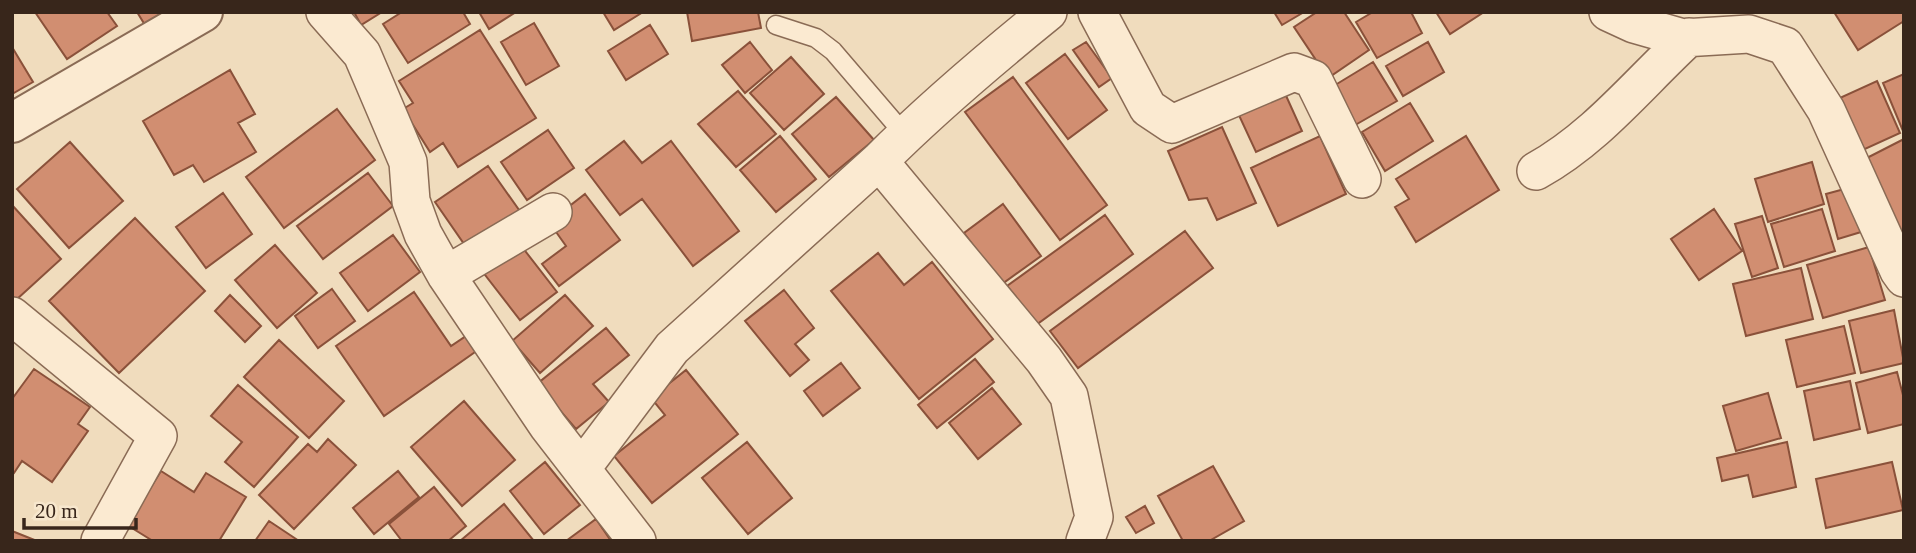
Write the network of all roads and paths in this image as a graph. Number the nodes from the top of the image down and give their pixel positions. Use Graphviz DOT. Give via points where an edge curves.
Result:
graph roads {
  1 [pos="203,12"];
  2 [pos="325,12"];
  3 [pos="1048,12"];
  4 [pos="1097,12"];
  5 [pos="1608,12"];
  6 [pos="776,25"];
  7 [pos="1689,37"];
  8 [pos="12,123"];
  9 [pos="905,135"];
  10 [pos="879,161"];
  11 [pos="1536,171"];
  12 [pos="1362,179"];
  13 [pos="553,212"];
  14 [pos="446,275"];
  15 [pos="1904,278"];
  16 [pos="12,316"];
  17 [pos="582,468"];
  18 [pos="103,540"];
  19 [pos="637,541"];
  20 [pos="1085,541"];
  1 -- 8 [label="street"];
  2 -- 14 [label="street" via="362,54 408,162 411,201 423,234"];
  3 -- 9 [label="street"];
  4 -- 12 [label="street" via="1148,108 1172,124 1294,72 1313,79"];
  5 -- 7 [label="street" via="1634,24"];
  6 -- 9 [label="lane" via="816,37 833,51"];
  7 -- 11 [label="street" via="1604,121"];
  7 -- 15 [label="street" via="1749,34 1785,46 1826,110"];
  9 -- 10 [label="street"];
  10 -- 17 [label="street" via="672,348"];
  10 -- 20 [label="street" via="1044,360 1069,397 1094,517"];
  13 -- 14 [label="street"];
  14 -- 17 [label="street" via="548,426"];
  16 -- 18 [label="street" via="158,436"];
  17 -- 19 [label="street"];
}
